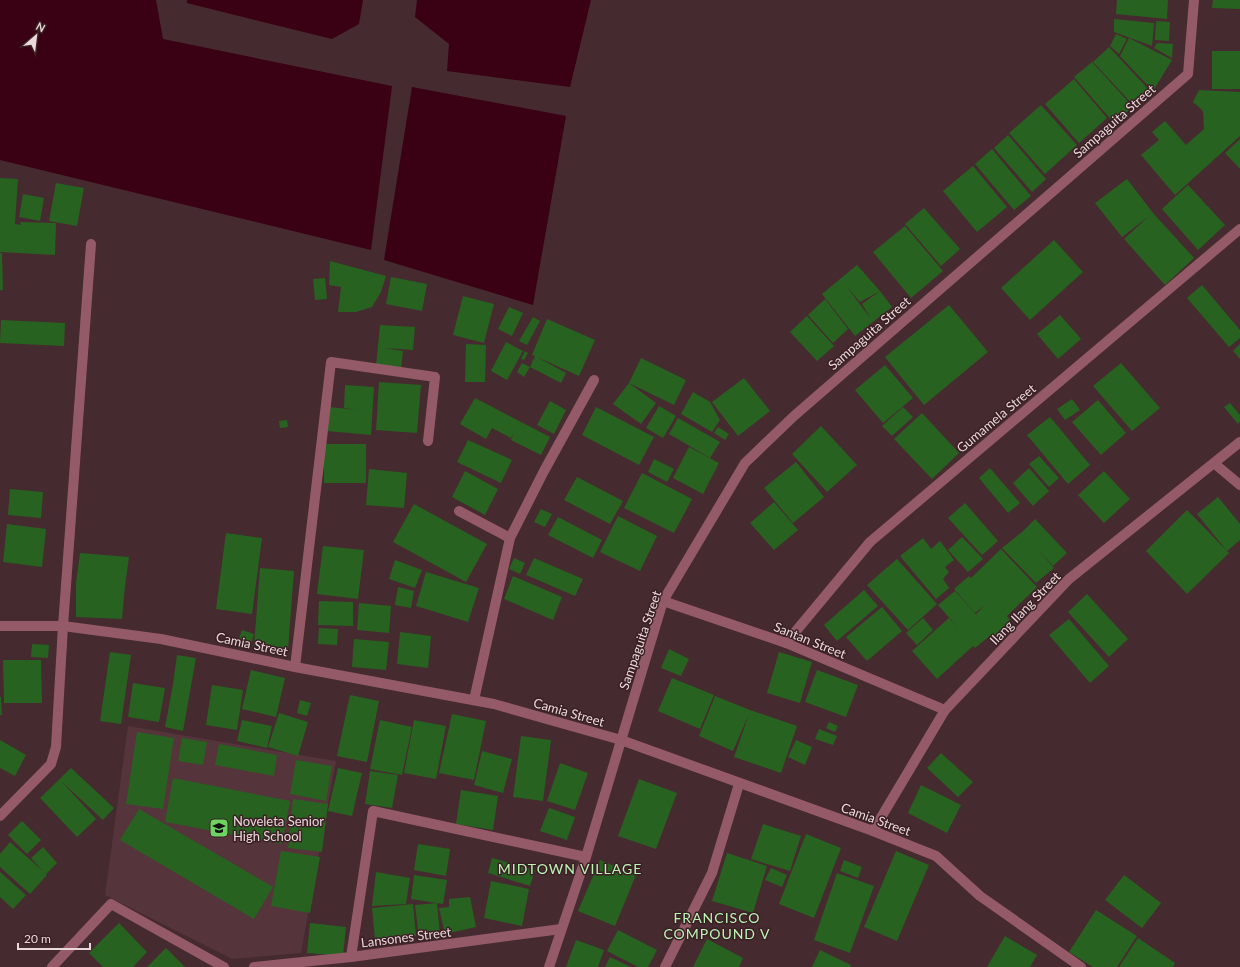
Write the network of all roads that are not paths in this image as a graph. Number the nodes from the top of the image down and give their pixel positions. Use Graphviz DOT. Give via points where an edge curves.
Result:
graph roads {
  1 [pos="1194,0"];
  2 [pos="1240,229"];
  3 [pos="91,244"];
  4 [pos="594,380"];
  5 [pos="428,441"];
  6 [pos="1240,442"];
  7 [pos="1215,464"];
  8 [pos="1240,485"];
  9 [pos="459,511"];
  10 [pos="510,538"];
  11 [pos="664,601"];
  12 [pos="0,626"];
  13 [pos="63,626"];
  14 [pos="786,644"];
  15 [pos="295,667"];
  16 [pos="474,700"];
  17 [pos="945,710"];
  18 [pos="621,740"];
  19 [pos="739,784"];
  20 [pos="0,816"];
  21 [pos="873,831"];
  22 [pos="586,857"];
  23 [pos="561,929"];
  24 [pos="352,957"];
  25 [pos="52,967"];
  26 [pos="224,967"];
  27 [pos="254,967"];
  28 [pos="549,967"];
  29 [pos="664,967"];
  30 [pos="1081,967"];
  1 -- 11 [label="street, Sampaguita Street" via="1188,74 800,411 745,463"];
  2 -- 14 [label="street, Gumamela Street" via="870,542"];
  3 -- 13 [label="street"];
  4 -- 10 [label="street"];
  5 -- 15 [label="street" via="435,377 330,362"];
  6 -- 7 [label="street, Ilang Ilang Street"];
  7 -- 8 [label="street"];
  7 -- 17 [label="street, Ilang Ilang Street" via="1069,579"];
  9 -- 10 [label="street"];
  10 -- 16 [label="street"];
  11 -- 14 [label="street, Santan Street"];
  11 -- 18 [label="street, Sampaguita Street"];
  12 -- 13 [label="street, Camia Street"];
  13 -- 15 [label="street, Camia Street" via="161,639"];
  13 -- 20 [label="street" via="56,747 53,758 51,764"];
  14 -- 17 [label="street, Santan Street"];
  15 -- 16 [label="street, Camia Street"];
  16 -- 18 [label="street, Camia Street"];
  17 -- 21 [label="street, Ilang Ilang Street"];
  18 -- 19 [label="street, Camia Street"];
  18 -- 22 [label="street, Sampaguita Street"];
  19 -- 21 [label="street, Camia Street"];
  19 -- 29 [label="street" via="712,873"];
  21 -- 30 [label="street, Camia Street" via="936,856 980,896"];
  22 -- 23 [label="street, Sampaguita Street"];
  22 -- 24 [label="street" via="373,811"];
  23 -- 24 [label="street, Lansones Street"];
  23 -- 28 [label="street, Sampaguita Street"];
  24 -- 27 [label="street, Lansones Street"];
  25 -- 26 [label="street" via="111,904"];
}
